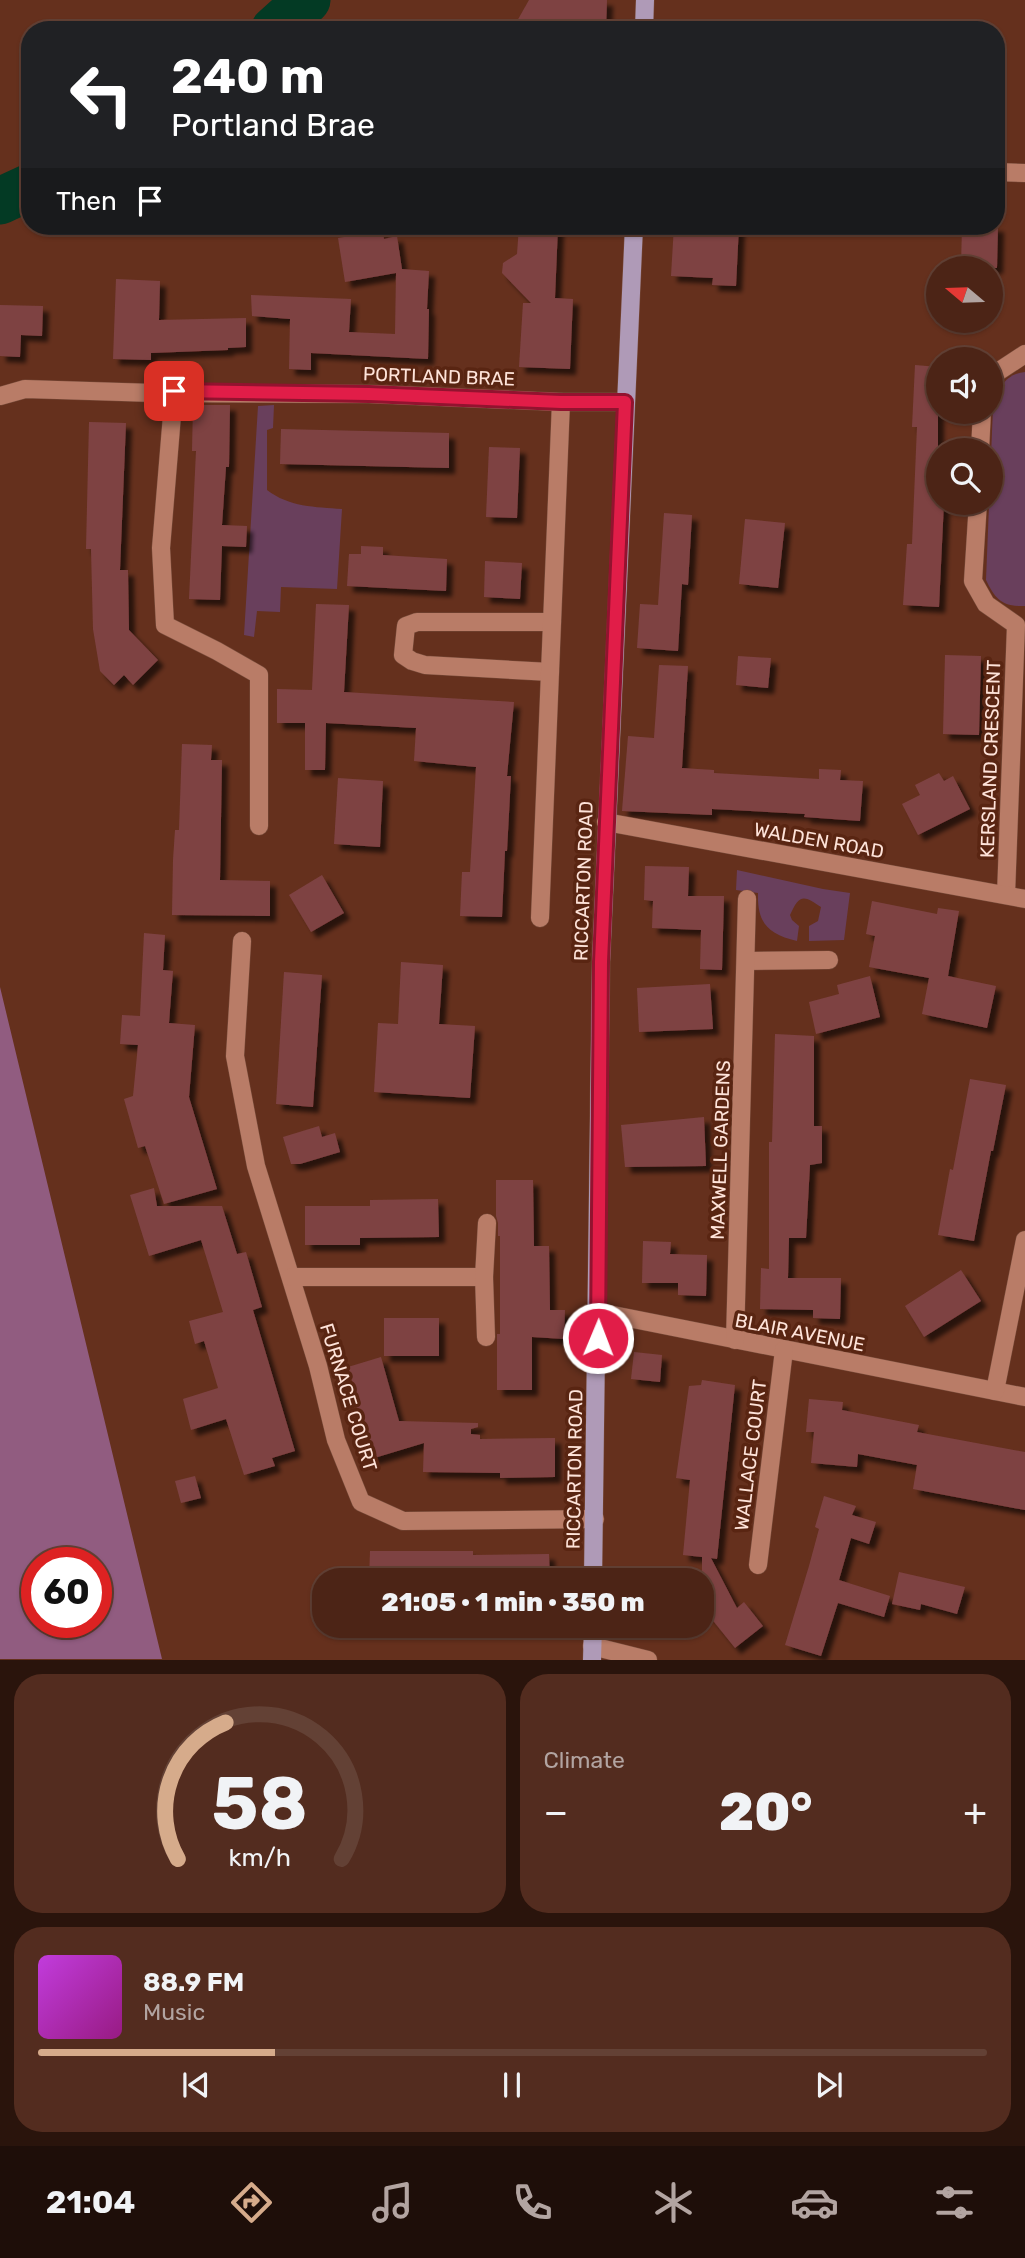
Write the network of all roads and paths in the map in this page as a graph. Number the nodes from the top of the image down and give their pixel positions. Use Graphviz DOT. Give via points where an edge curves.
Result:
graph roads {
  1 [pos="645,0"];
  2 [pos="644,21"];
  3 [pos="1005,172"];
  4 [pos="1025,173"];
  5 [pos="634,235"];
  6 [pos="1025,354"];
  7 [pos="1003,368"];
  8 [pos="174,391"];
  9 [pos="0,396"];
  10 [pos="561,402"];
  11 [pos="625,402"];
  12 [pos="977,515"];
  13 [pos="552,622"];
  14 [pos="1020,623"];
  15 [pos="551,672"];
  16 [pos="606,822"];
  17 [pos="259,826"];
  18 [pos="1006,895"];
  19 [pos="747,899"];
  20 [pos="1025,899"];
  21 [pos="540,918"];
  22 [pos="242,941"];
  23 [pos="746,961"];
  24 [pos="829,961"];
  25 [pos="487,1223"];
  26 [pos="1025,1240"];
  27 [pos="291,1277"];
  28 [pos="484,1277"];
  29 [pos="598,1312"];
  30 [pos="486,1336"];
  31 [pos="735,1340"];
  32 [pos="784,1350"];
  33 [pos="995,1391"];
  34 [pos="1025,1397"];
  35 [pos="595,1519"];
  36 [pos="758,1565"];
  37 [pos="593,1568"];
  38 [pos="592,1653"];
  39 [pos="648,1660"];
  1 -- 2 [label="main road"];
  3 -- 4 [label="street"];
  5 -- 11 [label="main road, RICCARTON ROAD"];
  6 -- 7 [label="street"];
  8 -- 9 [label="street, PORTLAND BRAE" via="25,389"];
  8 -- 10 [label="street, PORTLAND BRAE"];
  8 -- 17 [label="street" via="161,548 165,625 259,675"];
  10 -- 11 [label="street, PORTLAND BRAE"];
  10 -- 13 [label="street"];
  11 -- 16 [label="main road, RICCARTON ROAD"];
  12 -- 14 [label="street, KERSLAND CRESCENT" via="974,581 986,604"];
  13 -- 15 [label="street"];
  13 -- 15 [label="street" via="417,622 406,626 403,655 425,665"];
  14 -- 18 [label="street, KERSLAND CRESCENT"];
  15 -- 21 [label="street"];
  16 -- 18 [label="street, WALDEN ROAD"];
  16 -- 29 [label="main road, RICCARTON ROAD"];
  18 -- 20 [label="street, WALDEN ROAD"];
  19 -- 23 [label="street, MAXWELL GARDENS"];
  22 -- 27 [label="street, FURNACE COURT" via="235,1056 256,1166"];
  23 -- 24 [label="street"];
  23 -- 31 [label="street, MAXWELL GARDENS"];
  25 -- 28 [label="street"];
  26 -- 33 [label="street"];
  27 -- 28 [label="street"];
  27 -- 35 [label="street, FURNACE COURT" via="336,1440 361,1502 403,1521"];
  28 -- 30 [label="street"];
  29 -- 31 [label="street, BLAIR AVENUE"];
  29 -- 35 [label="main road, RICCARTON ROAD"];
  31 -- 32 [label="street, BLAIR AVENUE"];
  32 -- 33 [label="street, BLAIR AVENUE"];
  32 -- 36 [label="street, WALLACE COURT"];
  33 -- 34 [label="street, BLAIR AVENUE"];
  35 -- 37 [label="main road, RICCARTON ROAD"];
  38 -- 39 [label="street"];
}
